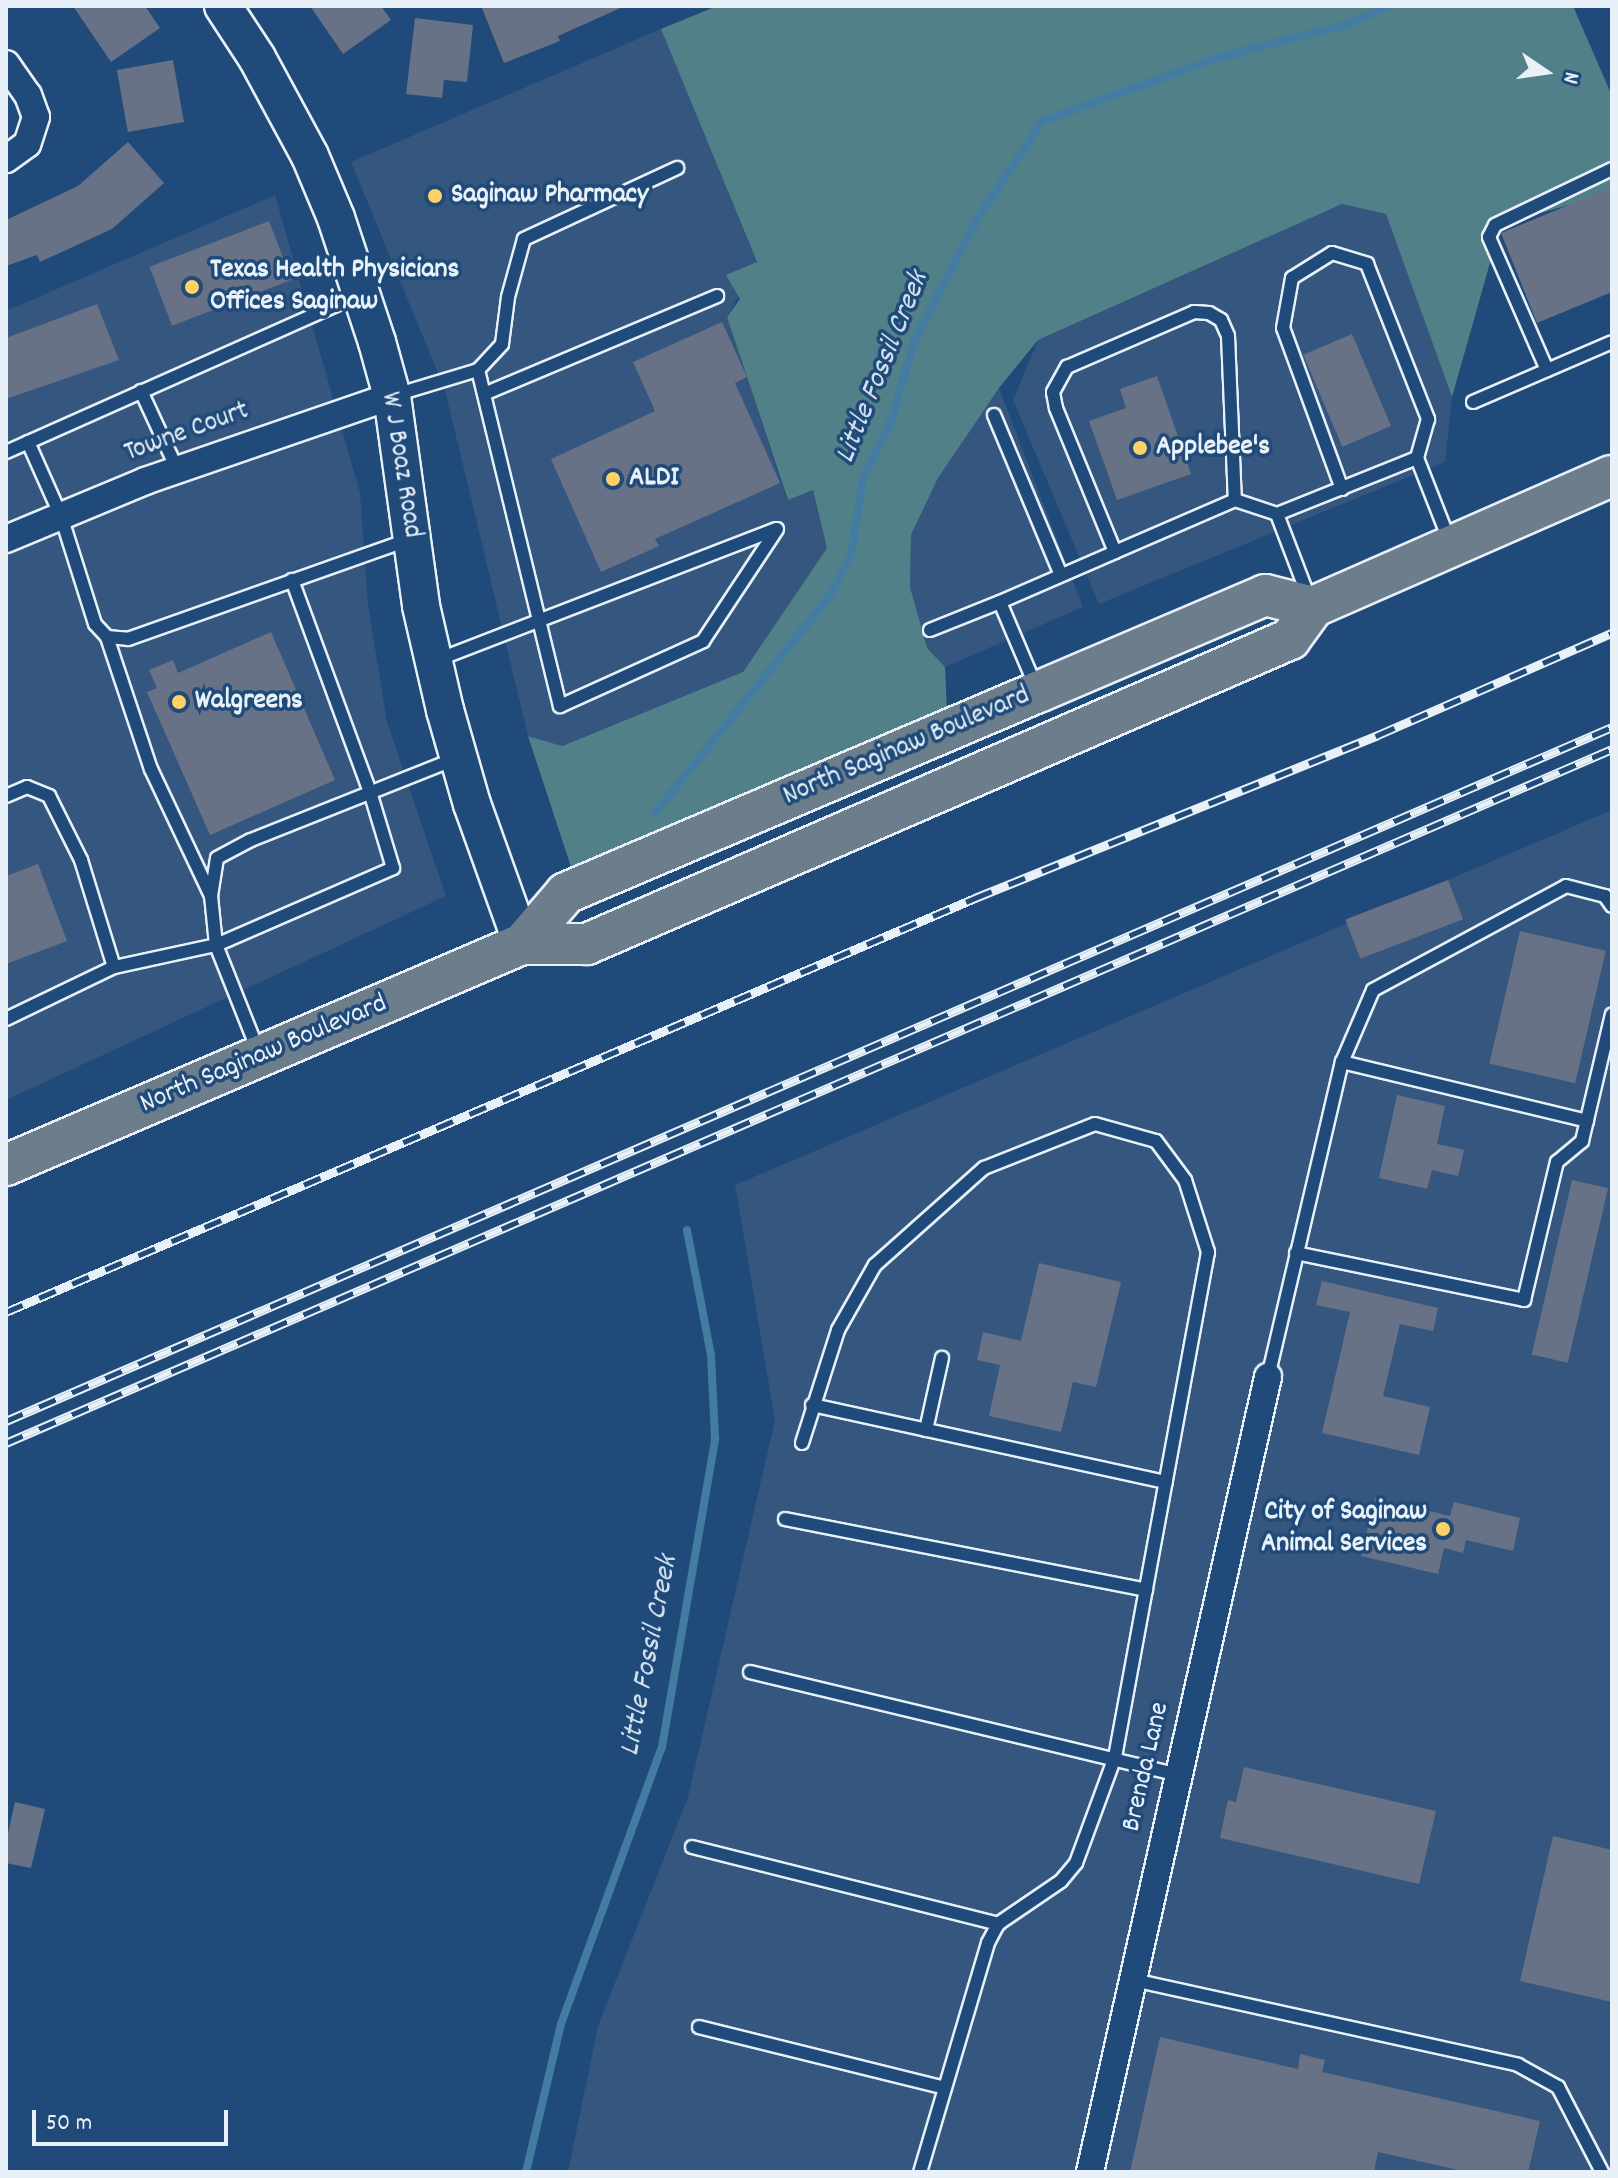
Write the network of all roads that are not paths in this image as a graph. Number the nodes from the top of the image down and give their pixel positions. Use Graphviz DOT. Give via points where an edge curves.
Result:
graph roads {
  1 [pos="223,6"];
  2 [pos="6,64"];
  3 [pos="6,159"];
  4 [pos="677,168"];
  5 [pos="1612,169"];
  6 [pos="361,294"];
  7 [pos="717,296"];
  8 [pos="1612,342"];
  9 [pos="478,370"];
  10 [pos="1547,370"];
  11 [pos="141,391"];
  12 [pos="484,394"];
  13 [pos="392,396"];
  14 [pos="1473,402"];
  15 [pos="994,415"];
  16 [pos="28,442"];
  17 [pos="6,452"];
  18 [pos="1417,458"];
  19 [pos="177,469"];
  20 [pos="1612,476"];
  21 [pos="1342,489"];
  22 [pos="1235,500"];
  23 [pos="1277,514"];
  24 [pos="61,516"];
  25 [pos="6,539"];
  26 [pos="411,539"];
  27 [pos="1451,545"];
  28 [pos="1115,552"];
  29 [pos="1061,575"];
  30 [pos="292,580"];
  31 [pos="1000,602"];
  32 [pos="1313,607"];
  33 [pos="538,623"];
  34 [pos="930,630"];
  35 [pos="107,637"];
  36 [pos="434,661"];
  37 [pos="1038,692"];
  38 [pos="458,758"];
  39 [pos="370,792"];
  40 [pos="6,796"];
  41 [pos="211,896"];
  42 [pos="1612,906"];
  43 [pos="522,944"];
  44 [pos="216,945"];
  45 [pos="114,967"];
  46 [pos="1612,1014"];
  47 [pos="6,1019"];
  48 [pos="261,1057"];
  49 [pos="1342,1062"];
  50 [pos="1587,1121"];
  51 [pos="6,1165"];
  52 [pos="1296,1253"];
  53 [pos="942,1358"];
  54 [pos="1268,1377"];
  55 [pos="812,1405"];
  56 [pos="926,1430"];
  57 [pos="802,1443"];
  58 [pos="1166,1482"];
  59 [pos="785,1519"];
  60 [pos="1146,1590"];
  61 [pos="750,1672"];
  62 [pos="1115,1757"];
  63 [pos="1178,1775"];
  64 [pos="692,1847"];
  65 [pos="998,1924"];
  66 [pos="1133,1980"];
  67 [pos="699,2027"];
  68 [pos="945,2088"];
  69 [pos="920,2172"];
  70 [pos="1090,2172"];
  71 [pos="1602,2172"];
  1 -- 6 [label="main road, W J Boaz Road" via="310,156"];
  2 -- 3 [label="street" via="33,105 35,126 27,144"];
  4 -- 9 [label="lane" via="524,239 502,344"];
  5 -- 10 [label="lane" via="1495,225 1489,237"];
  6 -- 11 [label="lane"];
  6 -- 13 [label="main road, W J Boaz Road"];
  7 -- 12 [label="lane"];
  8 -- 10 [label="lane"];
  9 -- 12 [label="lane"];
  9 -- 13 [label="lane"];
  10 -- 14 [label="lane"];
  11 -- 16 [label="lane"];
  11 -- 19 [label="lane"];
  12 -- 33 [label="lane"];
  13 -- 19 [label="street, Towne Court"];
  13 -- 26 [label="main road, W J Boaz Road"];
  15 -- 29 [label="lane"];
  16 -- 17 [label="lane"];
  16 -- 24 [label="lane"];
  18 -- 21 [label="lane"];
  18 -- 21 [label="lane" via="1428,419 1367,264 1332,253 1292,278 1283,328"];
  18 -- 27 [label="lane"];
  19 -- 24 [label="street, Towne Court"];
  20 -- 27 [label="main road, North Saginaw Boulevard"];
  21 -- 23 [label="lane"];
  22 -- 23 [label="lane"];
  22 -- 28 [label="lane"];
  22 -- 28 [label="lane" via="1228,336 1221,320 1194,312 1067,367 1057,379 1056,408"];
  23 -- 32 [label="lane"];
  24 -- 25 [label="street, Towne Court"];
  24 -- 35 [label="lane" via="95,624"];
  26 -- 30 [label="lane"];
  26 -- 36 [label="main road, W J Boaz Road"];
  27 -- 32 [label="main road, North Saginaw Boulevard"];
  28 -- 29 [label="lane"];
  29 -- 31 [label="lane"];
  30 -- 35 [label="lane" via="128,639"];
  30 -- 39 [label="lane"];
  31 -- 34 [label="lane"];
  31 -- 37 [label="lane"];
  32 -- 37 [label="main road, North Saginaw Boulevard" via="1265,595"];
  32 -- 43 [label="main road, North Saginaw Boulevard" via="1290,639 587,944"];
  33 -- 33 [label="lane" via="679,568 777,529 703,641 560,706"];
  33 -- 36 [label="lane"];
  35 -- 41 [label="lane" via="151,769"];
  36 -- 38 [label="main road, W J Boaz Road"];
  37 -- 43 [label="main road, North Saginaw Boulevard" via="566,893"];
  38 -- 39 [label="lane"];
  38 -- 43 [label="main road, W J Boaz Road"];
  39 -- 41 [label="lane" via="217,858"];
  39 -- 44 [label="lane" via="393,868"];
  40 -- 45 [label="lane" via="27,787 49,796 81,860"];
  41 -- 44 [label="lane"];
  42 -- 49 [label="lane" via="1605,896 1566,886 1373,990"];
  43 -- 48 [label="main road, North Saginaw Boulevard"];
  44 -- 45 [label="lane"];
  44 -- 48 [label="lane"];
  45 -- 47 [label="lane"];
  46 -- 50 [label="lane"];
  48 -- 51 [label="main road, North Saginaw Boulevard"];
  49 -- 50 [label="lane"];
  49 -- 52 [label="lane"];
  50 -- 52 [label="lane" via="1582,1141 1557,1162 1524,1300"];
  52 -- 54 [label="lane"];
  53 -- 56 [label="lane"];
  54 -- 63 [label="street, Brenda Lane"];
  55 -- 56 [label="lane"];
  55 -- 57 [label="lane"];
  55 -- 58 [label="lane" via="838,1330 875,1265 984,1168 1095,1124 1156,1141 1185,1180 1208,1252"];
  56 -- 58 [label="lane"];
  58 -- 60 [label="lane"];
  59 -- 60 [label="lane"];
  60 -- 62 [label="lane"];
  61 -- 62 [label="lane"];
  62 -- 63 [label="lane"];
  62 -- 65 [label="lane" via="1076,1863 1061,1881"];
  63 -- 66 [label="street, Brenda Lane"];
  64 -- 65 [label="lane"];
  65 -- 68 [label="lane"];
  66 -- 70 [label="street, Brenda Lane"];
  66 -- 71 [label="lane" via="1518,2065 1558,2087"];
  67 -- 68 [label="lane"];
  68 -- 69 [label="lane"];
}
